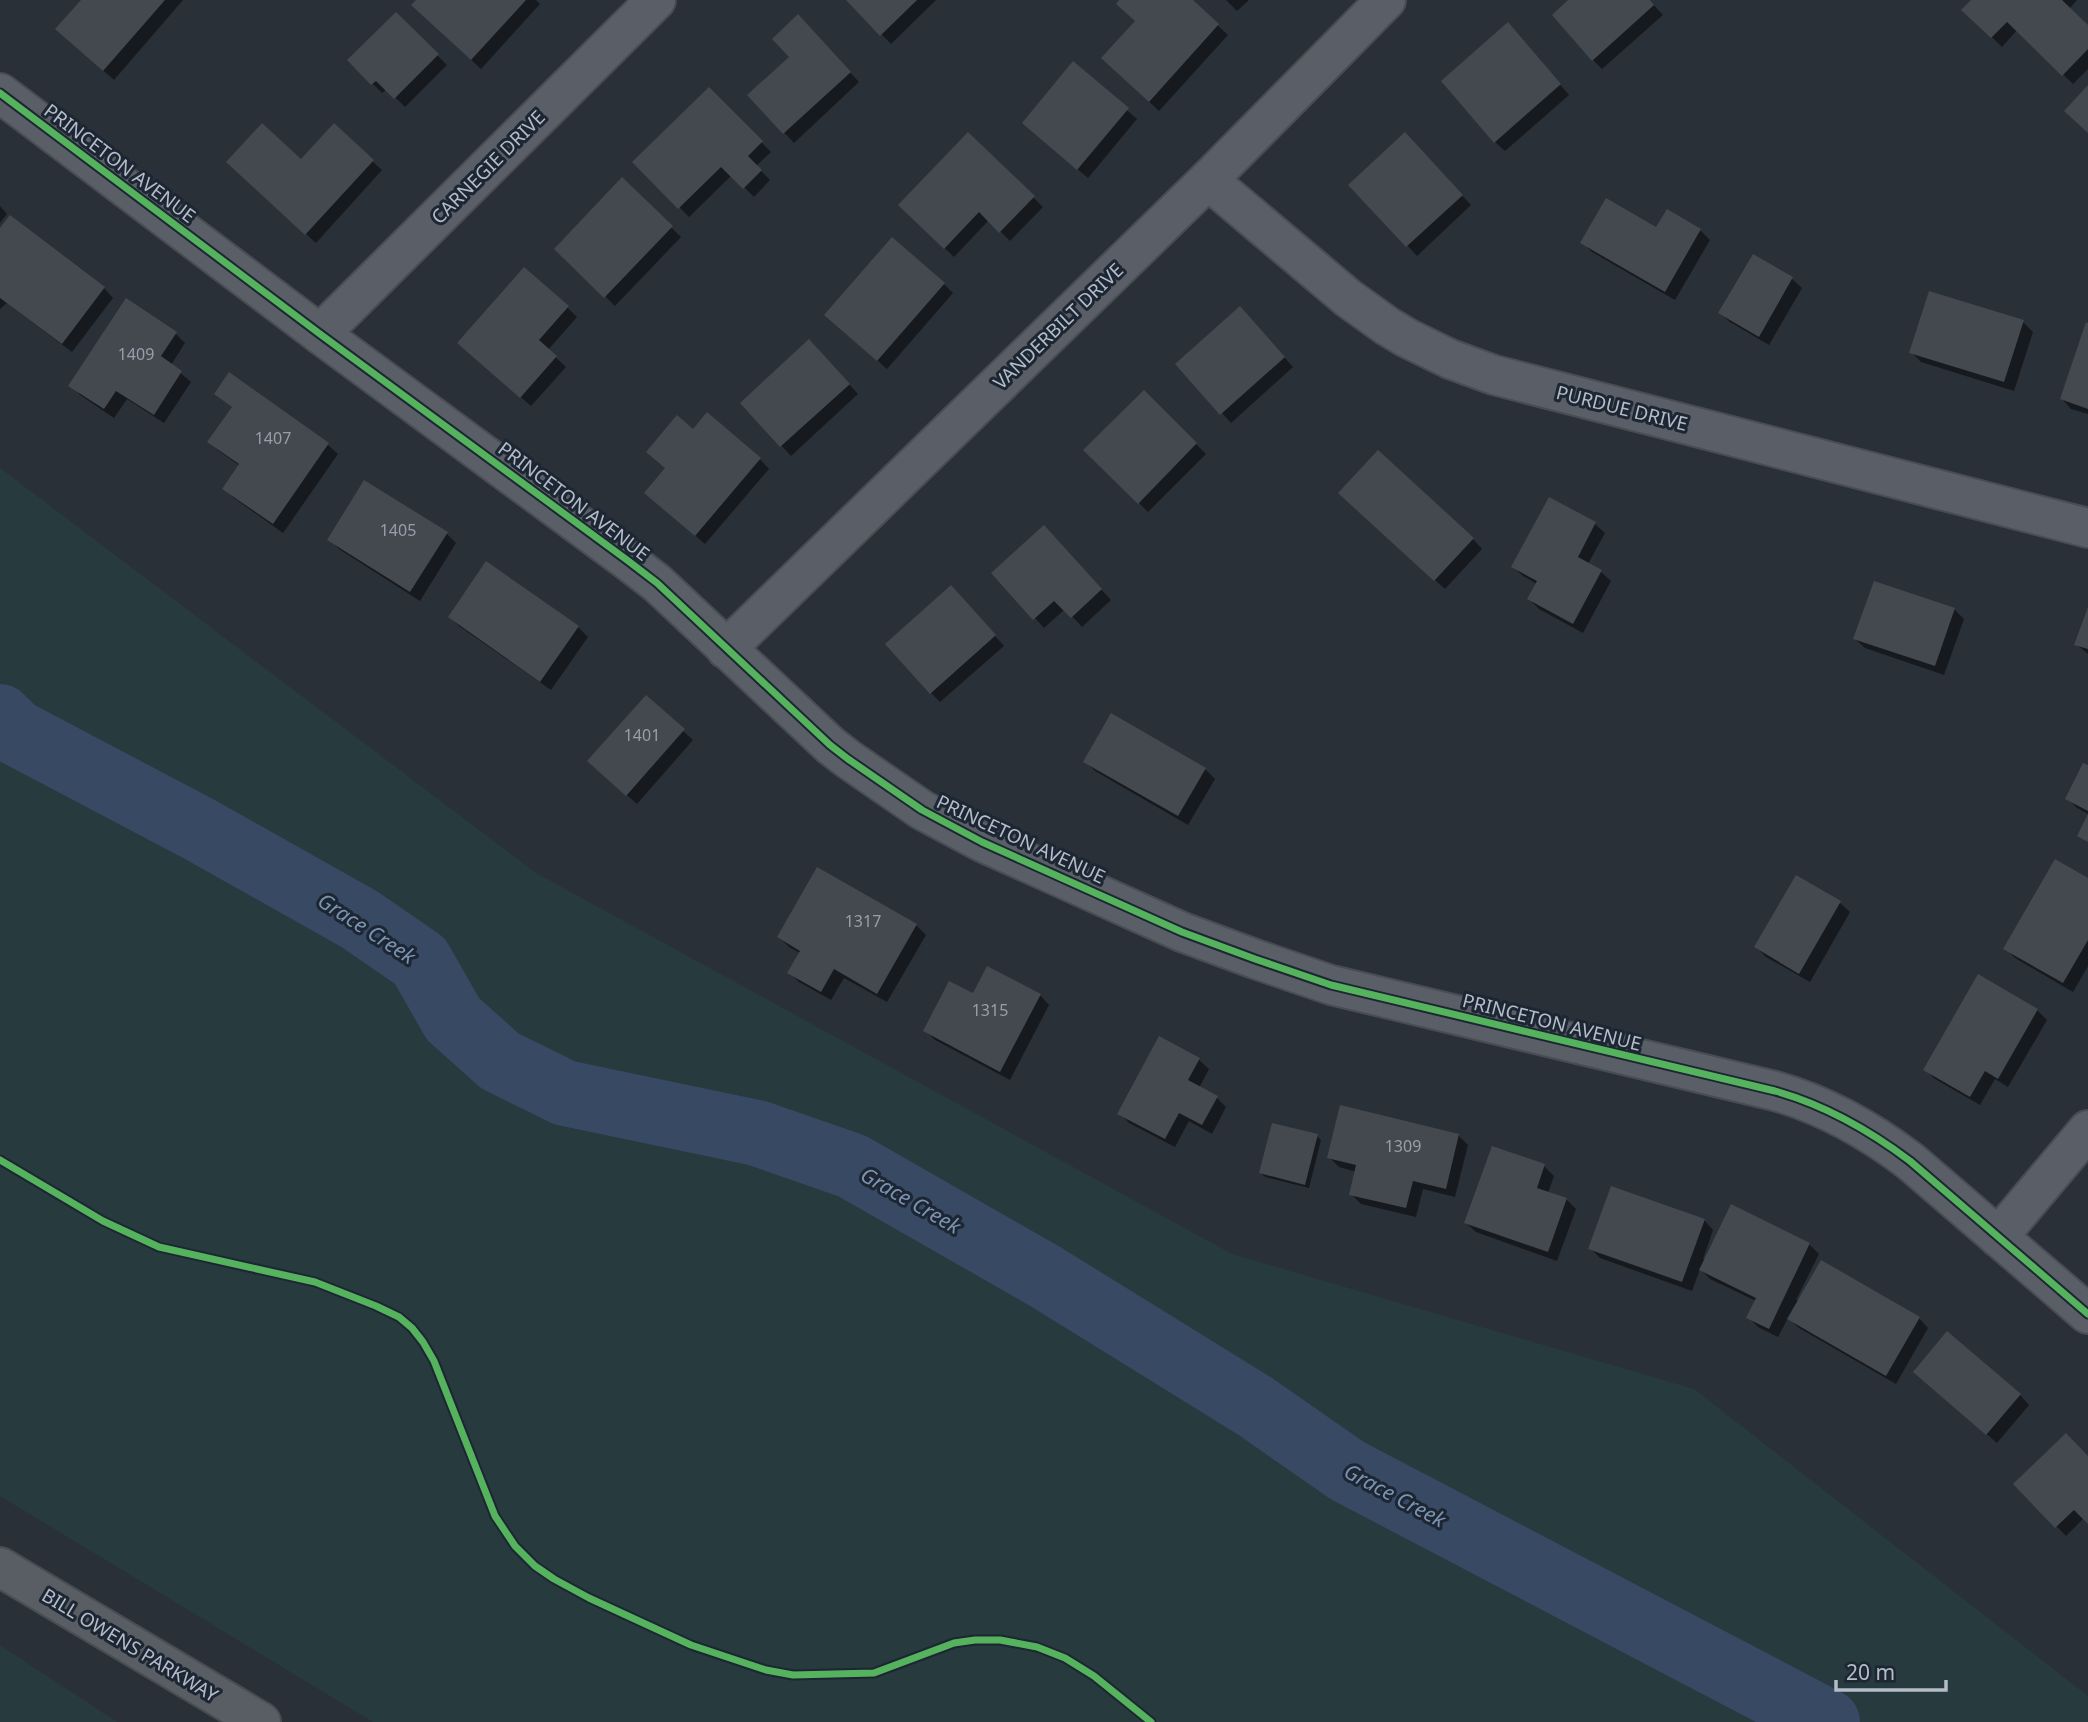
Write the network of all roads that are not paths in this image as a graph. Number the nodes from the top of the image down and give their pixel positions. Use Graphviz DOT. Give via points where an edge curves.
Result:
graph roads {
  1 [pos="656,0"];
  2 [pos="1386,0"];
  3 [pos="0,93"];
  4 [pos="1208,180"];
  5 [pos="320,334"];
  6 [pos="2088,528"];
  7 [pos="726,649"];
  8 [pos="2088,1130"];
  9 [pos="1998,1237"];
  10 [pos="2088,1314"];
  11 [pos="0,1567"];
  12 [pos="261,1722"];
  1 -- 5 [label="street, CARNEGIE DRIVE"];
  2 -- 4 [label="street, VANDERBILT DRIVE"];
  3 -- 5 [label="street, PRINCETON AVENUE"];
  4 -- 6 [label="street, PURDUE DRIVE" via="1367,312 1450,359 1494,375"];
  4 -- 7 [label="street, VANDERBILT DRIVE"];
  5 -- 7 [label="street, PRINCETON AVENUE" via="635,565"];
  7 -- 9 [label="street, PRINCETON AVENUE" via="848,760 922,810 982,842 1182,932 1305,976 1804,1100 1892,1147"];
  8 -- 9 [label="street"];
  9 -- 10 [label="street, PRINCETON AVENUE"];
  11 -- 12 [label="main road, BILL OWENS PARKWAY"];
}
